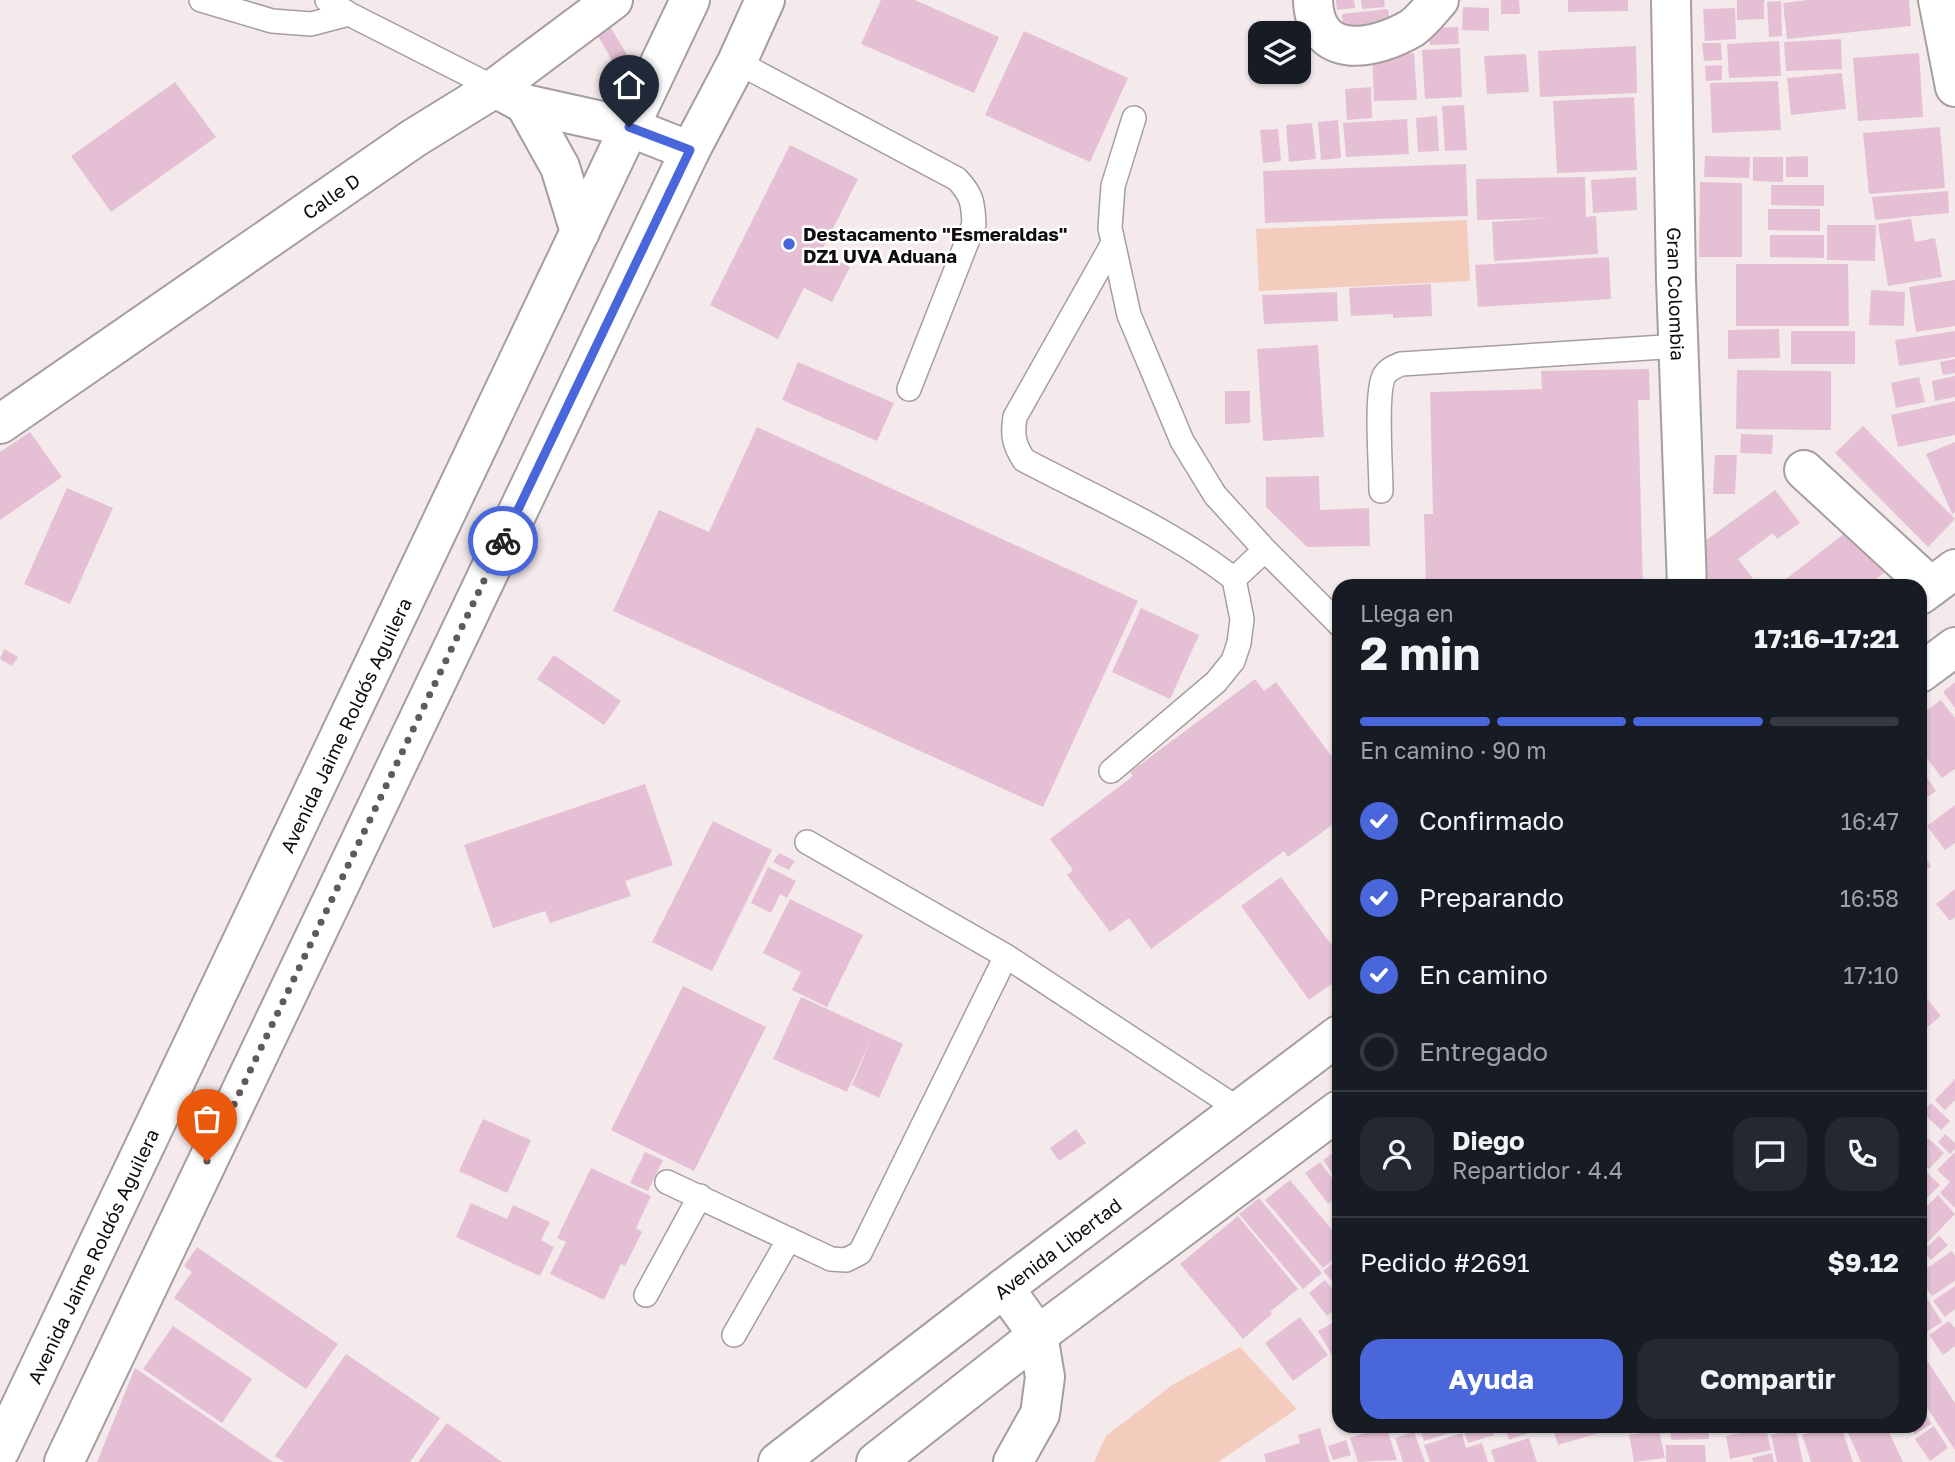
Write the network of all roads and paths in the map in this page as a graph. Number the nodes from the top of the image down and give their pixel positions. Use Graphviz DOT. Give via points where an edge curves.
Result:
graph roads {
  1 [pos="201,0"];
  2 [pos="327,0"];
  3 [pos="613,0"];
  4 [pos="690,0"];
  5 [pos="765,0"];
  6 [pos="1313,0"];
  7 [pos="1438,0"];
  8 [pos="1671,0"];
  9 [pos="1938,0"];
  10 [pos="349,14"];
  11 [pos="737,62"];
  12 [pos="1955,87"];
  13 [pos="510,96"];
  14 [pos="1134,118"];
  15 [pos="629,127"];
  16 [pos="690,150"];
  17 [pos="580,232"];
  18 [pos="1112,245"];
  19 [pos="1679,346"];
  20 [pos="909,389"];
  21 [pos="0,424"];
  22 [pos="1804,470"];
  23 [pos="1381,491"];
  24 [pos="1265,550"];
  25 [pos="1234,579"];
  26 [pos="1687,579"];
  27 [pos="1935,584"];
  28 [pos="1332,617"];
  29 [pos="1955,647"];
  30 [pos="1927,668"];
  31 [pos="1111,771"];
  32 [pos="807,842"];
  33 [pos="1006,956"];
  34 [pos="1332,1040"];
  35 [pos="1240,1110"];
  36 [pos="1332,1115"];
  37 [pos="667,1182"];
  38 [pos="700,1196"];
  39 [pos="789,1239"];
  40 [pos="1004,1288"];
  41 [pos="646,1295"];
  42 [pos="734,1335"];
  43 [pos="1038,1335"];
  44 [pos="0,1450"];
  45 [pos="64,1462"];
  46 [pos="778,1462"];
  47 [pos="876,1462"];
  48 [pos="1013,1462"];
  1 -- 10 [label="lane" via="272,20 312,24"];
  2 -- 10 [label="lane"];
  3 -- 13 [label="street, Calle D"];
  4 -- 15 [label="street, Avenida Jaime Roldós Aguilera"];
  5 -- 11 [label="street"];
  6 -- 7 [label="street" via="1320,29 1334,42 1352,48 1392,38 1415,26"];
  8 -- 19 [label="street, Gran Colombia"];
  9 -- 12 [label="street"];
  10 -- 13 [label="lane"];
  11 -- 16 [label="street"];
  11 -- 20 [label="lane" via="957,178 970,192 974,224"];
  13 -- 15 [label="street"];
  13 -- 17 [label="street" via="560,167"];
  13 -- 21 [label="street, Calle D" via="414,138"];
  14 -- 18 [label="lane" via="1113,186"];
  15 -- 16 [label="street"];
  15 -- 17 [label="street, Avenida Jaime Roldós Aguilera"];
  16 -- 45 [label="street"];
  17 -- 44 [label="street, Avenida Jaime Roldós Aguilera"];
  18 -- 24 [label="lane" via="1129,316 1182,442 1215,495"];
  18 -- 25 [label="lane" via="1015,417 1014,441 1024,460 1178,541"];
  19 -- 23 [label="lane" via="1391,368 1385,373 1380,396"];
  19 -- 26 [label="street, Gran Colombia"];
  22 -- 27 [label="street"];
  24 -- 25 [label="lane"];
  24 -- 28 [label="lane"];
  25 -- 31 [label="lane" via="1242,619 1233,661 1216,682"];
  29 -- 30 [label="street"];
  32 -- 33 [label="lane"];
  33 -- 35 [label="lane"];
  33 -- 39 [label="lane" via="860,1253 846,1260 831,1259"];
  34 -- 35 [label="street, Avenida Libertad"];
  35 -- 40 [label="street, Avenida Libertad"];
  36 -- 43 [label="street"];
  37 -- 38 [label="lane"];
  38 -- 39 [label="lane"];
  38 -- 41 [label="lane"];
  39 -- 42 [label="lane"];
  40 -- 43 [label="street"];
  40 -- 46 [label="street, Avenida Libertad"];
  43 -- 47 [label="street"];
  43 -- 48 [label="street" via="1045,1377 1040,1414"];
}
